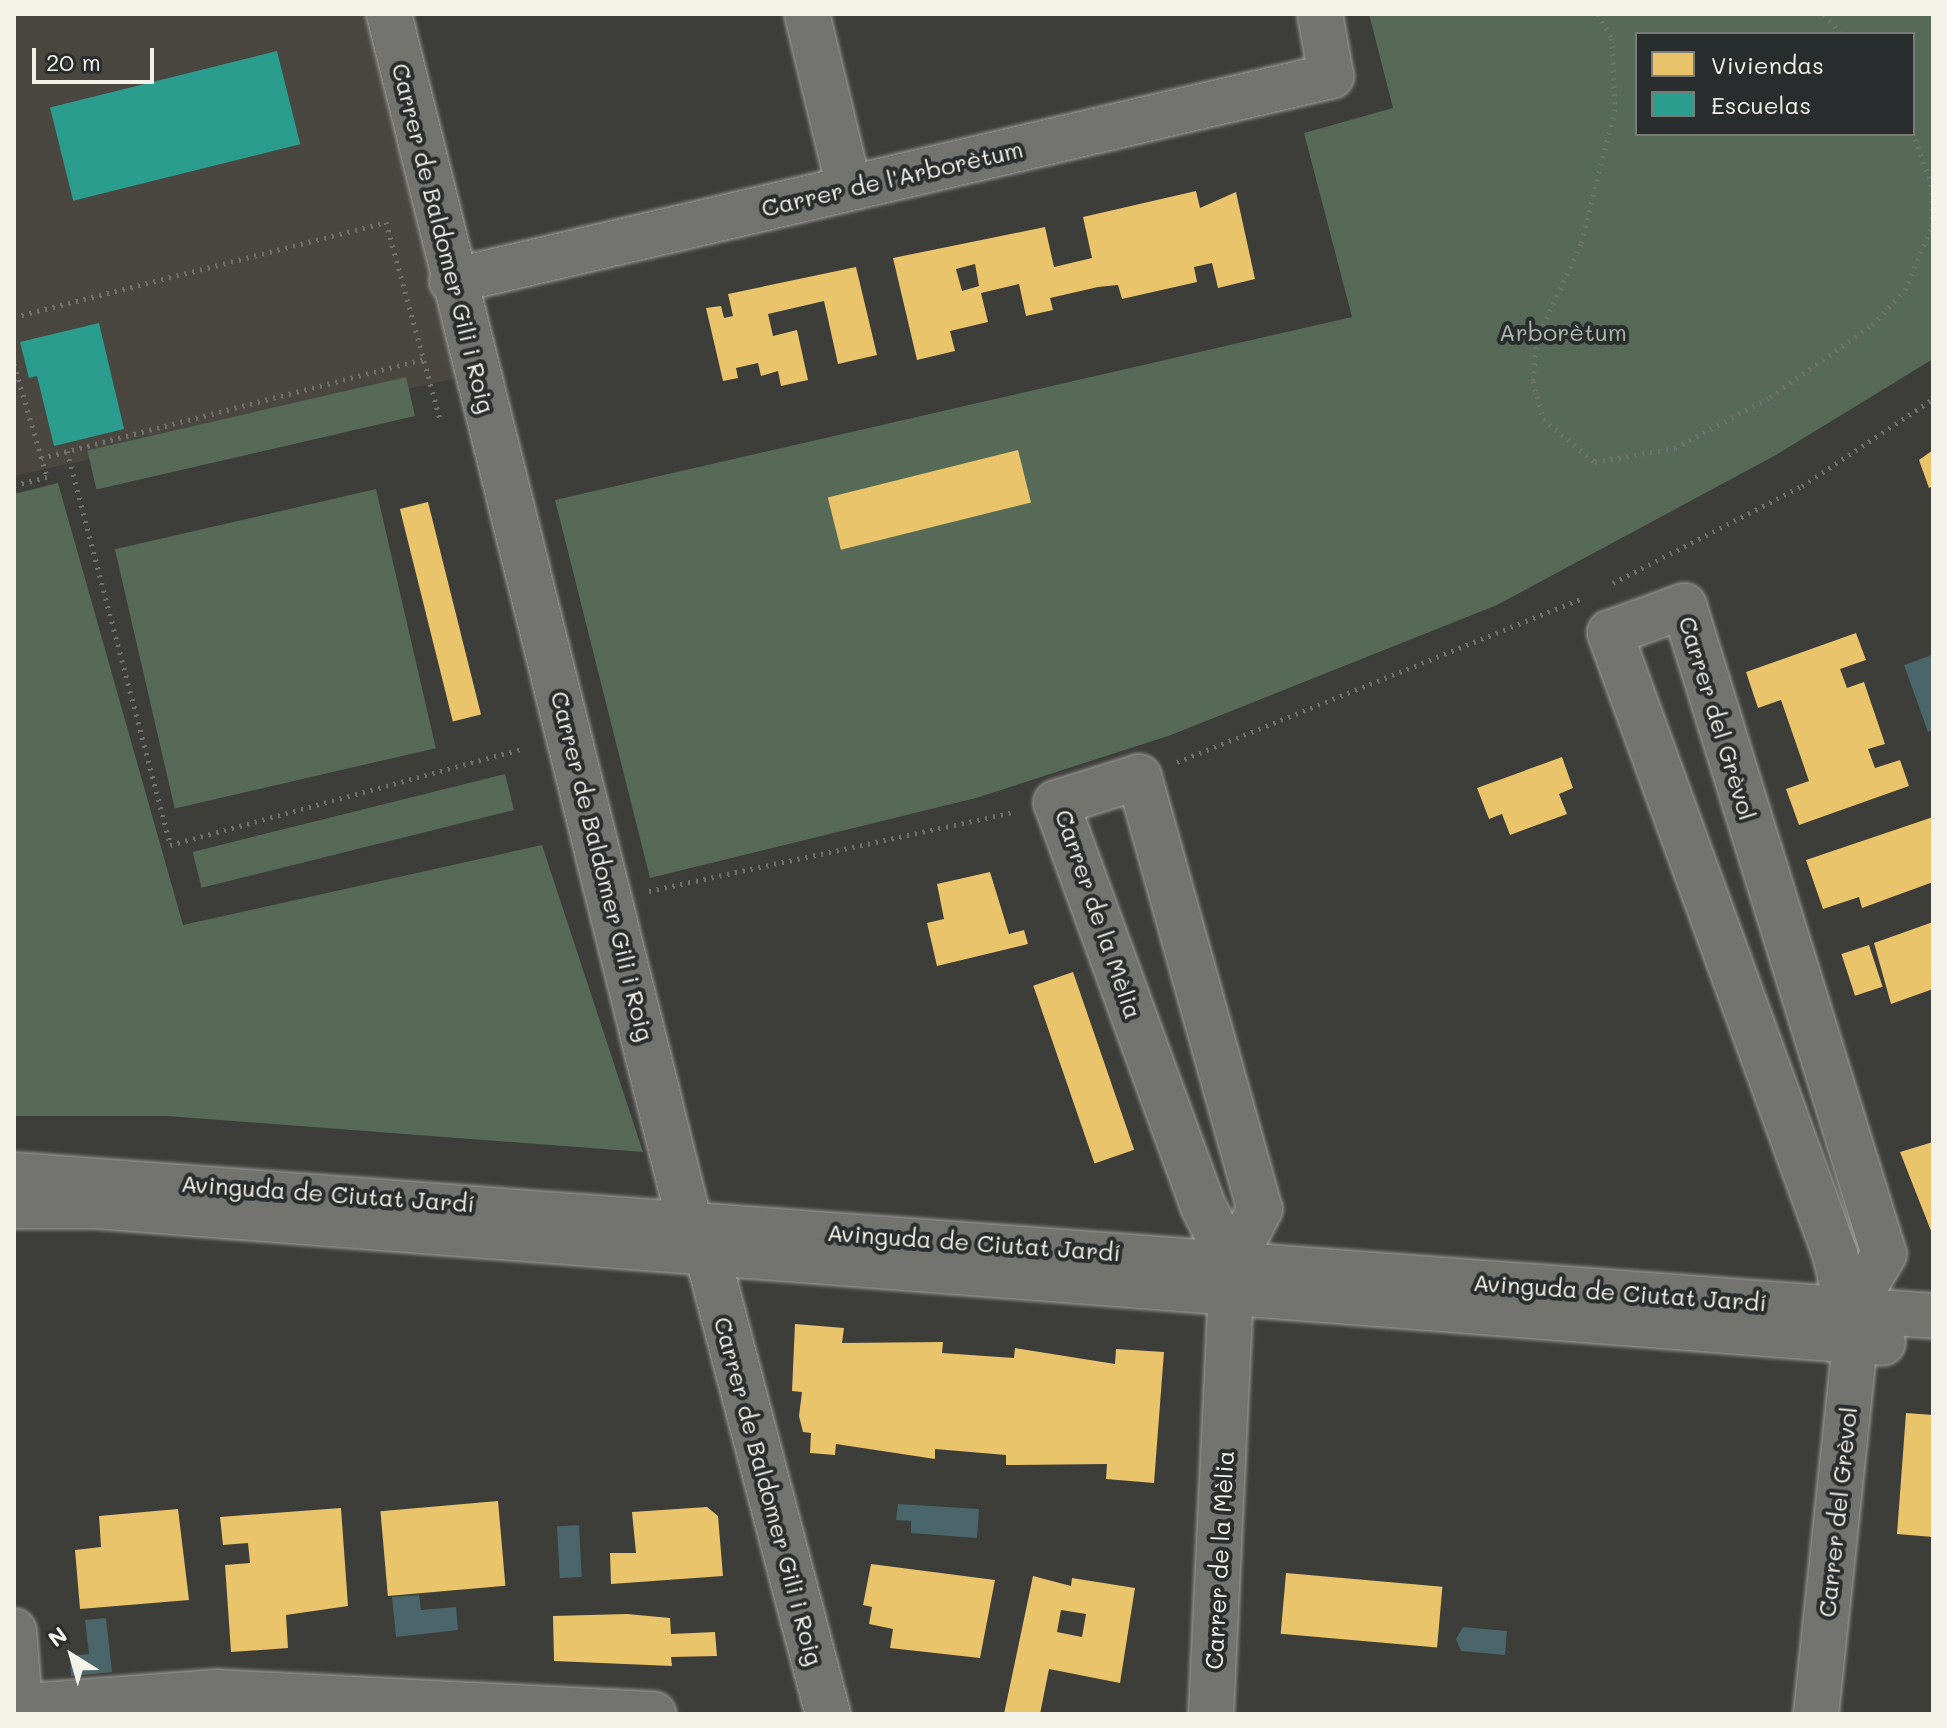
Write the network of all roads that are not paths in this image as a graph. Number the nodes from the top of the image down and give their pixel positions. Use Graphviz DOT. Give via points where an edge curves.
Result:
graph roads {
  1 [pos="389,14"];
  2 [pos="807,14"];
  3 [pos="1320,14"];
  4 [pos="849,188"];
  5 [pos="452,281"];
  6 [pos="14,1175"];
  7 [pos="14,1206"];
  8 [pos="698,1237"];
  9 [pos="1233,1278"];
  10 [pos="1933,1316"];
  11 [pos="1853,1325"];
  12 [pos="1933,1347"];
  13 [pos="14,1631"];
  14 [pos="17,1706"];
  15 [pos="653,1714"];
  16 [pos="828,1714"];
  17 [pos="1211,1714"];
  18 [pos="1816,1714"];
  1 -- 5 [label="street, Carrer de Baldomer Gili i Roig"];
  2 -- 4 [label="street"];
  3 -- 4 [label="street, Carrer de l'Arborètum" via="1331,76"];
  4 -- 5 [label="street, Carrer de l'Arborètum"];
  5 -- 8 [label="street, Carrer de Baldomer Gili i Roig"];
  6 -- 8 [label="street, Avinguda de Ciutat Jardí"];
  7 -- 8 [label="street, Avinguda de Ciutat Jardí"];
  8 -- 9 [label="street, Avinguda de Ciutat Jardí"];
  8 -- 16 [label="street, Carrer de Baldomer Gili i Roig"];
  9 -- 9 [label="street, Carrer de la Mèlia" via="1260,1209 1139,777 1056,803"];
  9 -- 11 [label="street, Avinguda de Ciutat Jardí"];
  9 -- 17 [label="street, Carrer de la Mèlia"];
  10 -- 11 [label="street, Avinguda de Ciutat Jardí"];
  11 -- 11 [label="street, Carrer del Grèvol" via="1884,1254 1684,606 1610,633"];
  11 -- 12 [label="street, Avinguda de Ciutat Jardí"];
  11 -- 18 [label="street, Carrer del Grèvol"];
  13 -- 14 [label="street"];
  14 -- 15 [label="street" via="217,1692"];
}
